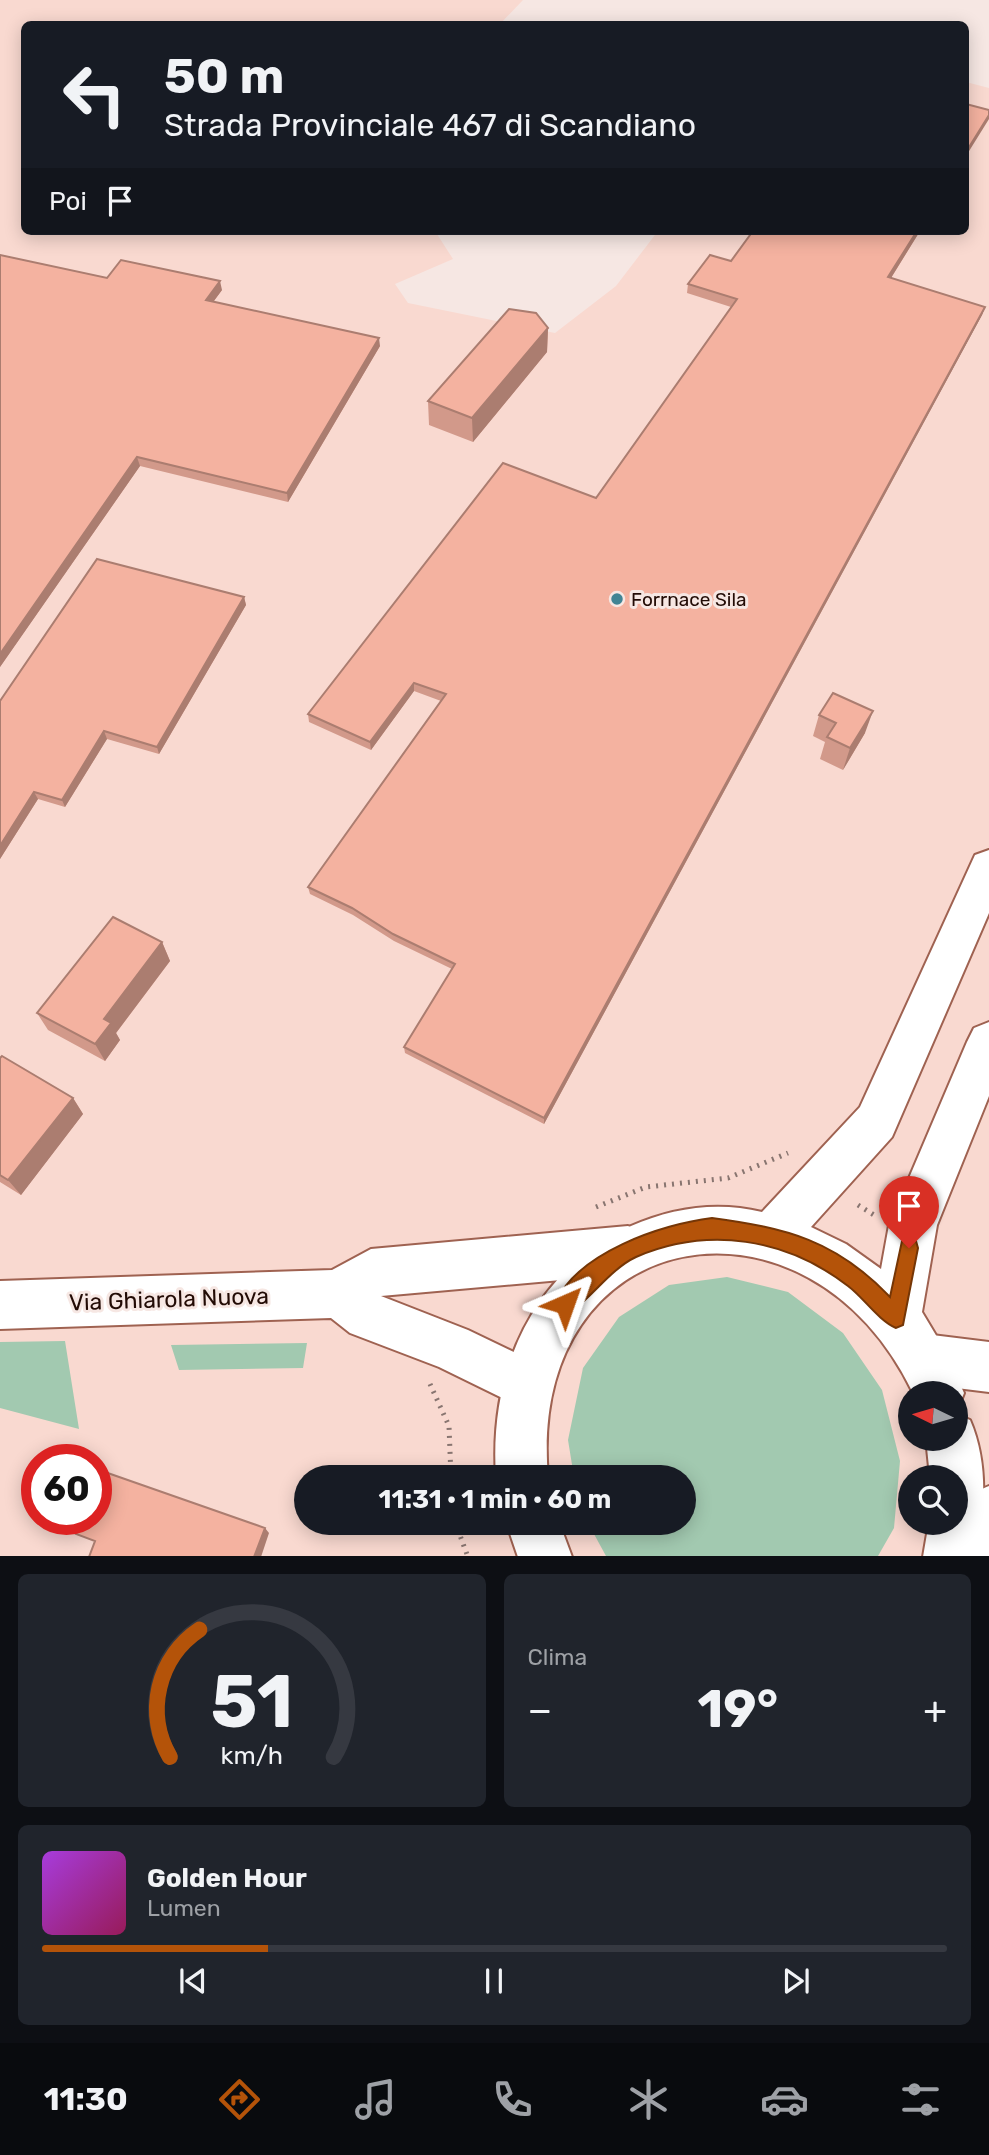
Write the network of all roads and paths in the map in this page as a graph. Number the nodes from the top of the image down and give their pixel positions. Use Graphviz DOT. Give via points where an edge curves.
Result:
graph roads {
  1 [pos="989,867"];
  2 [pos="989,1042"];
  3 [pos="813,1160"];
  4 [pos="590,1210"];
  5 [pos="913,1226"];
  6 [pos="771,1236"];
  7 [pos="628,1250"];
  8 [pos="339,1294"];
  9 [pos="0,1305"];
  10 [pos="896,1318"];
  11 [pos="989,1367"];
  12 [pos="931,1376"];
  13 [pos="429,1383"];
  14 [pos="527,1385"];
  15 [pos="953,1451"];
  16 [pos="451,1465"];
  17 [pos="522,1465"];
  18 [pos="989,1512"];
  19 [pos="460,1535"];
  20 [pos="537,1535"];
  21 [pos="468,1556"];
  22 [pos="545,1556"];
  23 [pos="950,1556"];
  24 [pos="956,1556"];
  1 -- 3 [label="main road" via="876,1122"];
  2 -- 5 [label="main road"];
  3 -- 4 [label="path" via="728,1178 646,1187"];
  3 -- 5 [label="path" via="861,1208 882,1219"];
  3 -- 6 [label="main road"];
  5 -- 10 [label="main road"];
  6 -- 7 [label="main road" via="712,1228 682,1231"];
  6 -- 10 [label="main road" via="838,1265"];
  7 -- 8 [label="main road" via="371,1273"];
  7 -- 14 [label="main road" via="594,1273 565,1304 542,1342"];
  8 -- 9 [label="main road, Via Ghiarola Nuova"];
  8 -- 14 [label="main road" via="367,1316 451,1347"];
  10 -- 12 [label="main road"];
  11 -- 12 [label="main road"];
  13 -- 16 [label="path" via="449,1426"];
  14 -- 17 [label="main road" via="521,1421"];
  15 -- 23 [label="main road" via="958,1501"];
  18 -- 24 [label="main road"];
  19 -- 21 [label="path"];
  20 -- 22 [label="main road"];
}
